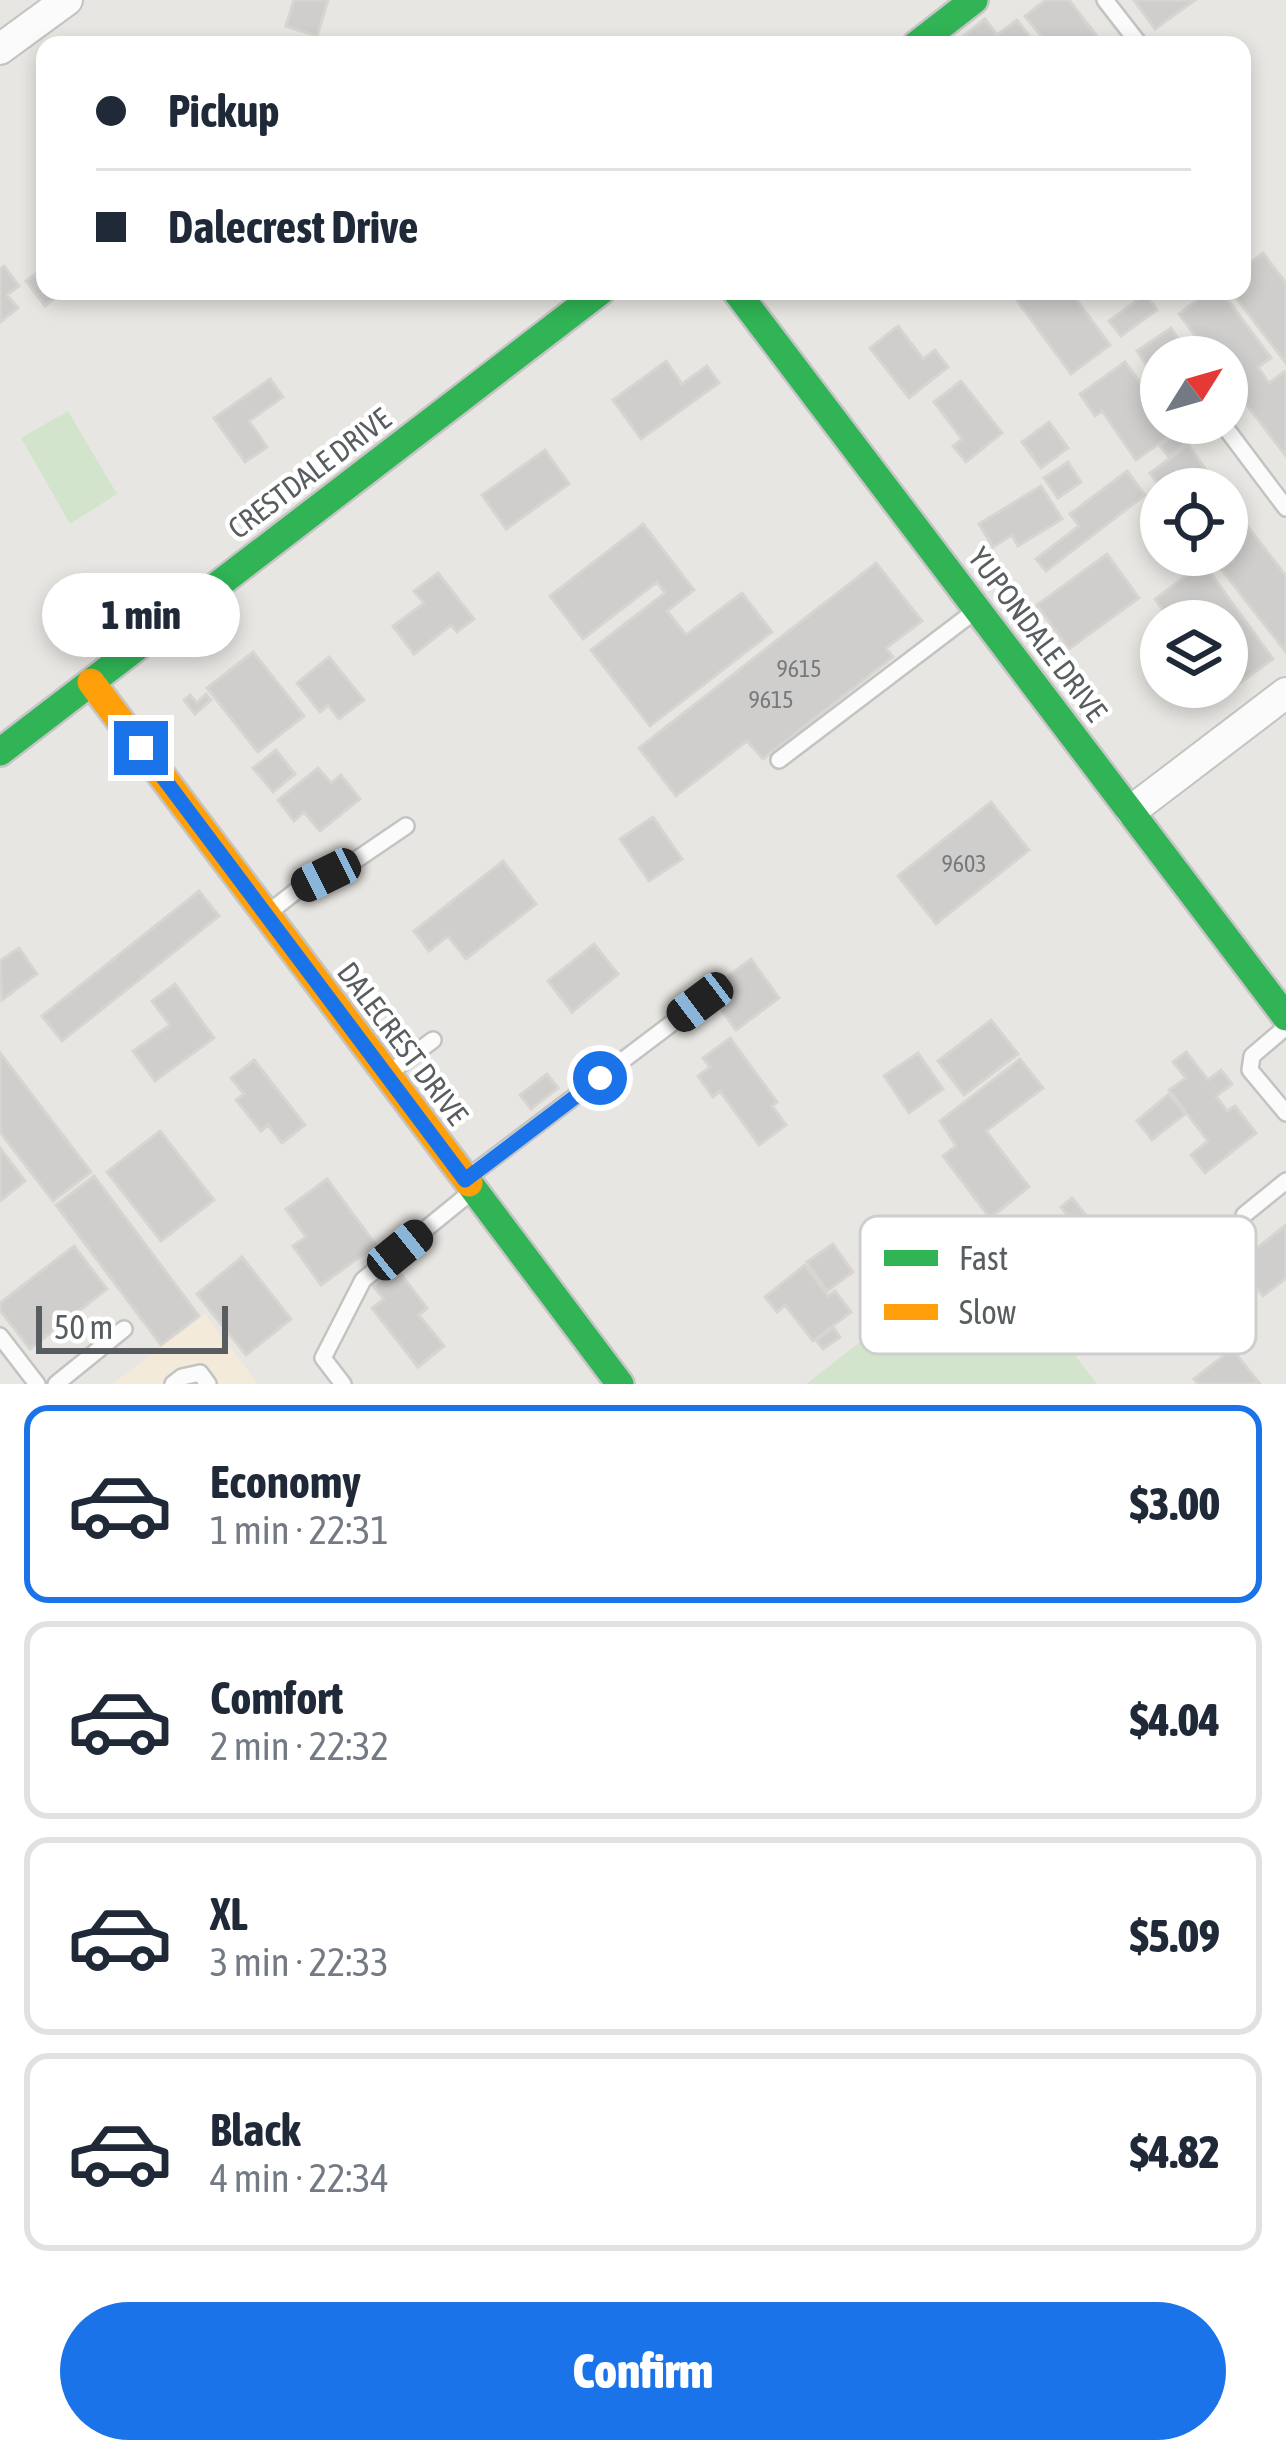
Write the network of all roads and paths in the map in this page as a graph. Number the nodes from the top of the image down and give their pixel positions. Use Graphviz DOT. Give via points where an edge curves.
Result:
graph roads {
  1 [pos="67,0"];
  2 [pos="974,0"];
  3 [pos="1105,0"];
  4 [pos="931,36"];
  5 [pos="1133,36"];
  6 [pos="0,49"];
  7 [pos="590,300"];
  8 [pos="743,300"];
  9 [pos="1238,444"];
  10 [pos="1286,508"];
  11 [pos="977,609"];
  12 [pos="91,682"];
  13 [pos="1286,693"];
  14 [pos="0,752"];
  15 [pos="779,760"];
  16 [pos="1131,811"];
  17 [pos="406,826"];
  18 [pos="266,914"];
  19 [pos="700,1002"];
  20 [pos="1286,1017"];
  21 [pos="1286,1027"];
  22 [pos="433,1040"];
  23 [pos="386,1075"];
  24 [pos="1286,1113"];
  25 [pos="1286,1180"];
  26 [pos="469,1185"];
  27 [pos="1244,1216"];
  28 [pos="124,1329"];
  29 [pos="0,1336"];
  30 [pos="38,1384"];
  31 [pos="56,1384"];
  32 [pos="173,1384"];
  33 [pos="208,1384"];
  34 [pos="343,1384"];
  35 [pos="620,1384"];
  1 -- 6 [label="street"];
  2 -- 4 [label="street"];
  3 -- 5 [label="lane"];
  7 -- 12 [label="street, CRESTDALE DRIVE"];
  8 -- 11 [label="street, YUPONDALE DRIVE"];
  9 -- 10 [label="lane"];
  11 -- 15 [label="lane"];
  11 -- 16 [label="street, YUPONDALE DRIVE"];
  12 -- 14 [label="street, CRESTDALE DRIVE"];
  12 -- 18 [label="street, DALECREST DRIVE"];
  13 -- 16 [label="street"];
  16 -- 20 [label="street, YUPONDALE DRIVE"];
  17 -- 18 [label="lane"];
  18 -- 23 [label="street, DALECREST DRIVE"];
  19 -- 26 [label="lane"];
  21 -- 24 [label="lane" via="1252,1056 1250,1070"];
  22 -- 23 [label="lane"];
  23 -- 26 [label="street, DALECREST DRIVE"];
  25 -- 27 [label="lane"];
  26 -- 34 [label="lane" via="363,1280 323,1358"];
  26 -- 35 [label="street, DALECREST DRIVE"];
  28 -- 31 [label="lane"];
  29 -- 30 [label="lane"];
  32 -- 33 [label="lane" via="200,1373"];
}
